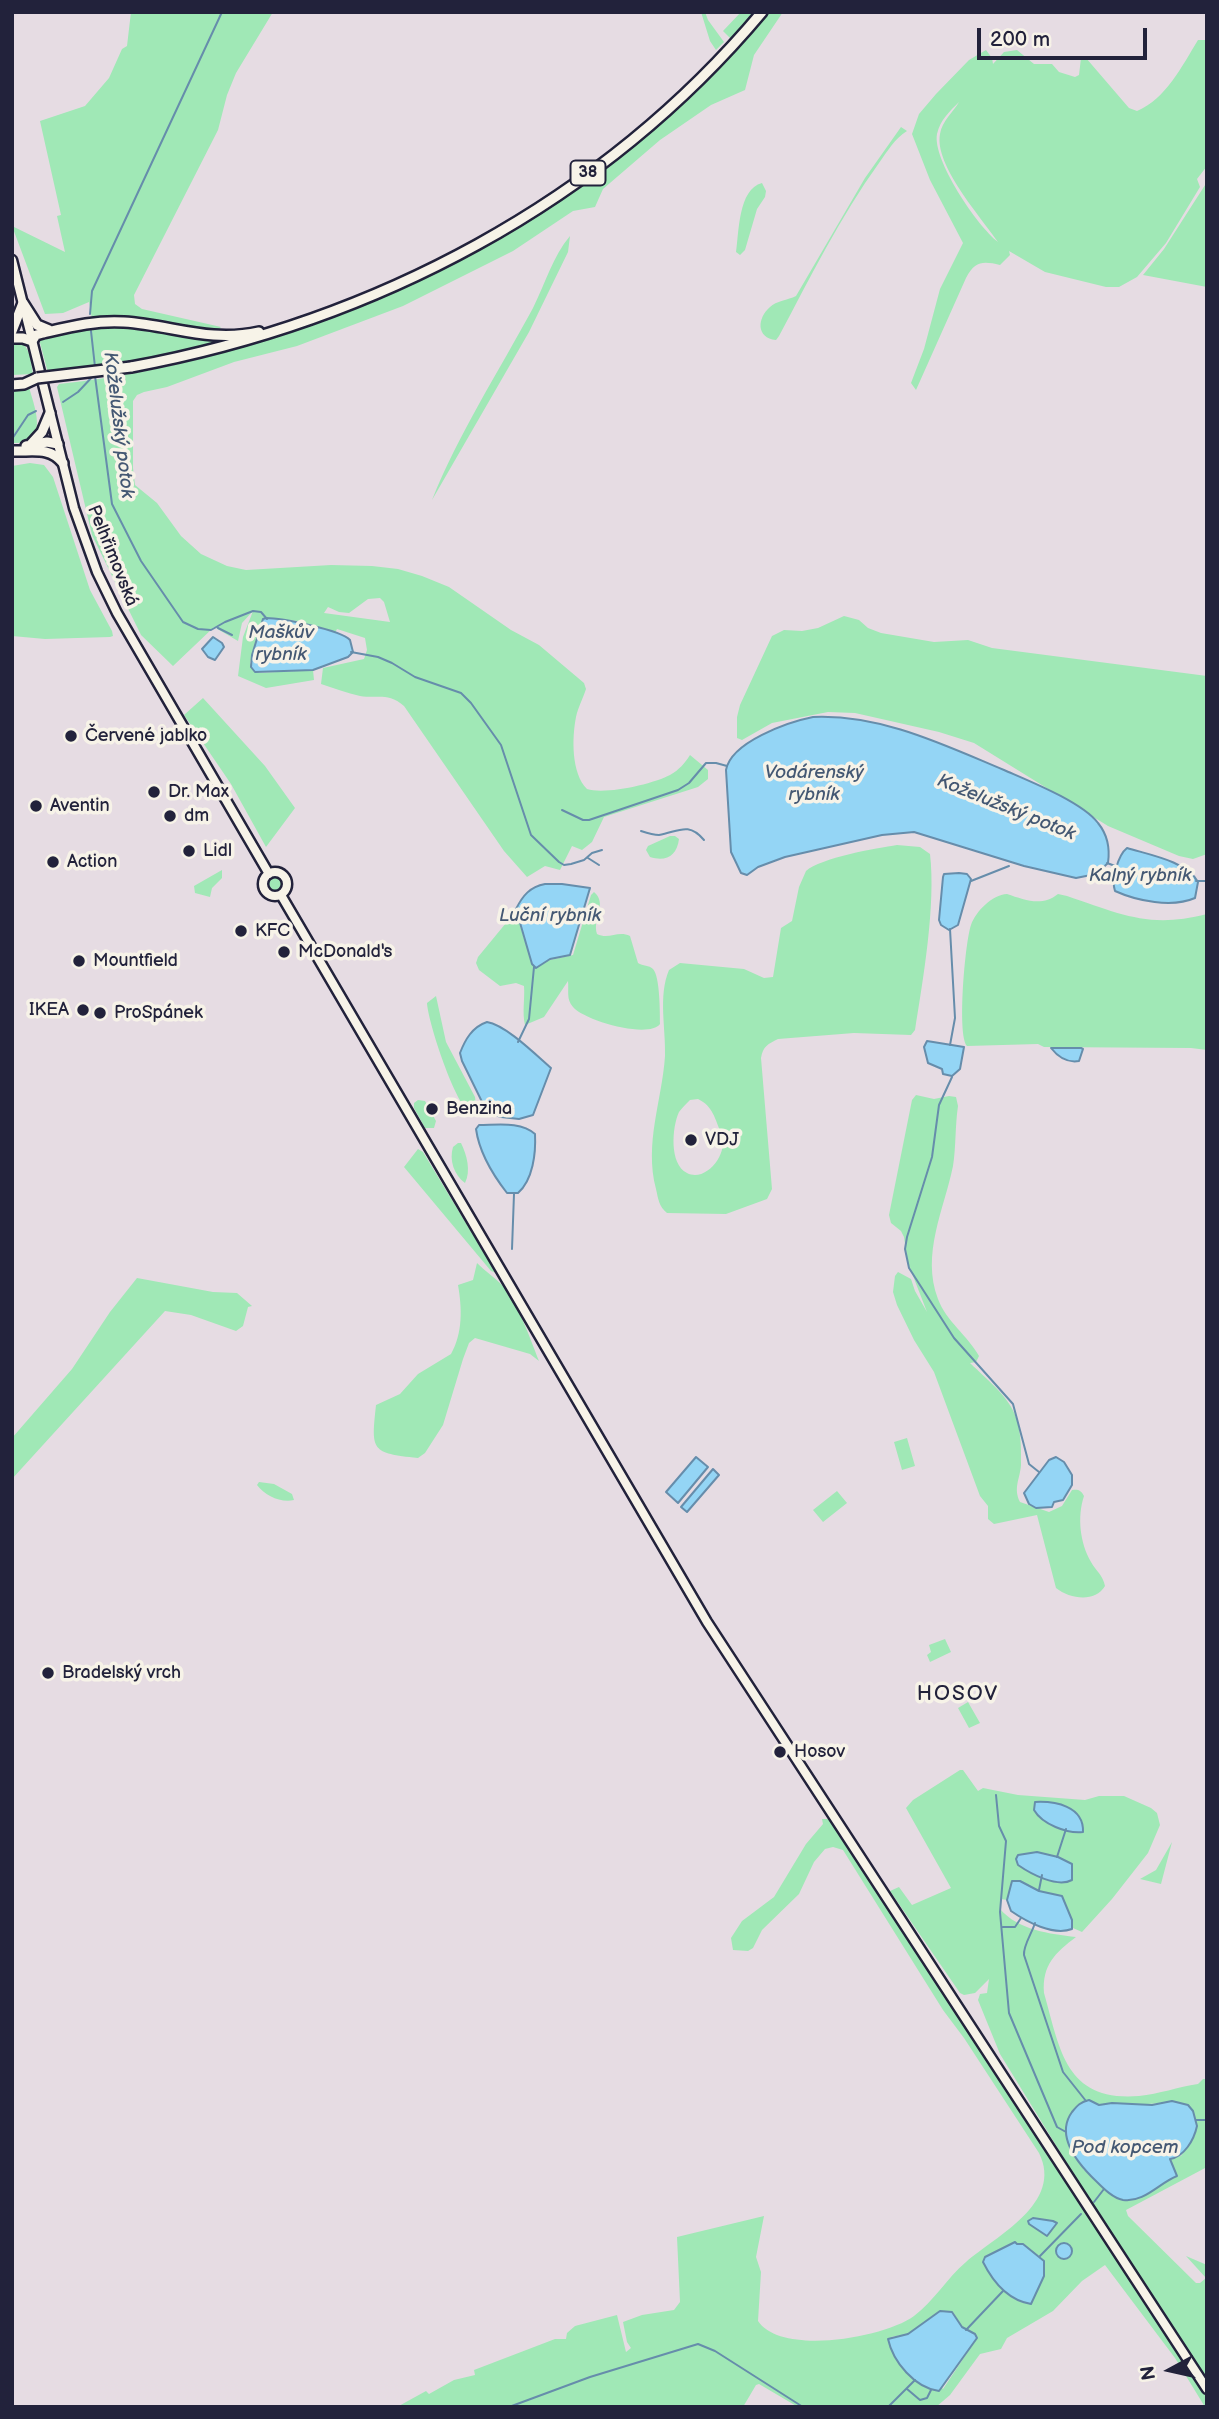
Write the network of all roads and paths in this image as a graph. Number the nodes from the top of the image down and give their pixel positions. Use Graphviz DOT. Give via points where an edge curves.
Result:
graph roads {
  1 [pos="762,12"];
  2 [pos="12,260"];
  3 [pos="365,300"];
  4 [pos="23,303"];
  5 [pos="58,330"];
  6 [pos="12,331"];
  7 [pos="12,338"];
  8 [pos="32,341"];
  9 [pos="13,382"];
  10 [pos="50,413"];
  11 [pos="58,444"];
  12 [pos="27,446"];
  13 [pos="12,449"];
  14 [pos="47,451"];
  15 [pos="63,463"];
  16 [pos="269,874"];
  17 [pos="281,895"];
  18 [pos="1207,2389"];
  1 -- 3 [label="main road, 38" via="669,107 580,179 451,260"];
  2 -- 4 [label="main road, Pelhřimovská"];
  3 -- 5 [label="main road" via="235,336 121,322"];
  3 -- 9 [label="main road, 38, bridge" via="241,343 131,367"];
  4 -- 5 [label="main road" via="37,325"];
  4 -- 6 [label="main road"];
  4 -- 8 [label="main road, Pelhřimovská"];
  5 -- 8 [label="main road" via="39,334"];
  7 -- 8 [label="main road"];
  8 -- 10 [label="main road, Pelhřimovská"];
  10 -- 11 [label="main road, Pelhřimovská"];
  10 -- 12 [label="main road" via="40,435"];
  11 -- 12 [label="main road"];
  11 -- 14 [label="main road"];
  11 -- 15 [label="main road, Pelhřimovská"];
  12 -- 13 [label="main road"];
  13 -- 14 [label="main road"];
  14 -- 15 [label="main road"];
  15 -- 16 [label="main road, Pelhřimovská" via="77,518 108,597"];
  16 -- 17 [label="main road" via="263,882 266,892"];
  16 -- 17 [label="main road" via="286,878"];
  17 -- 18 [label="main road" via="701,1612"];
}
